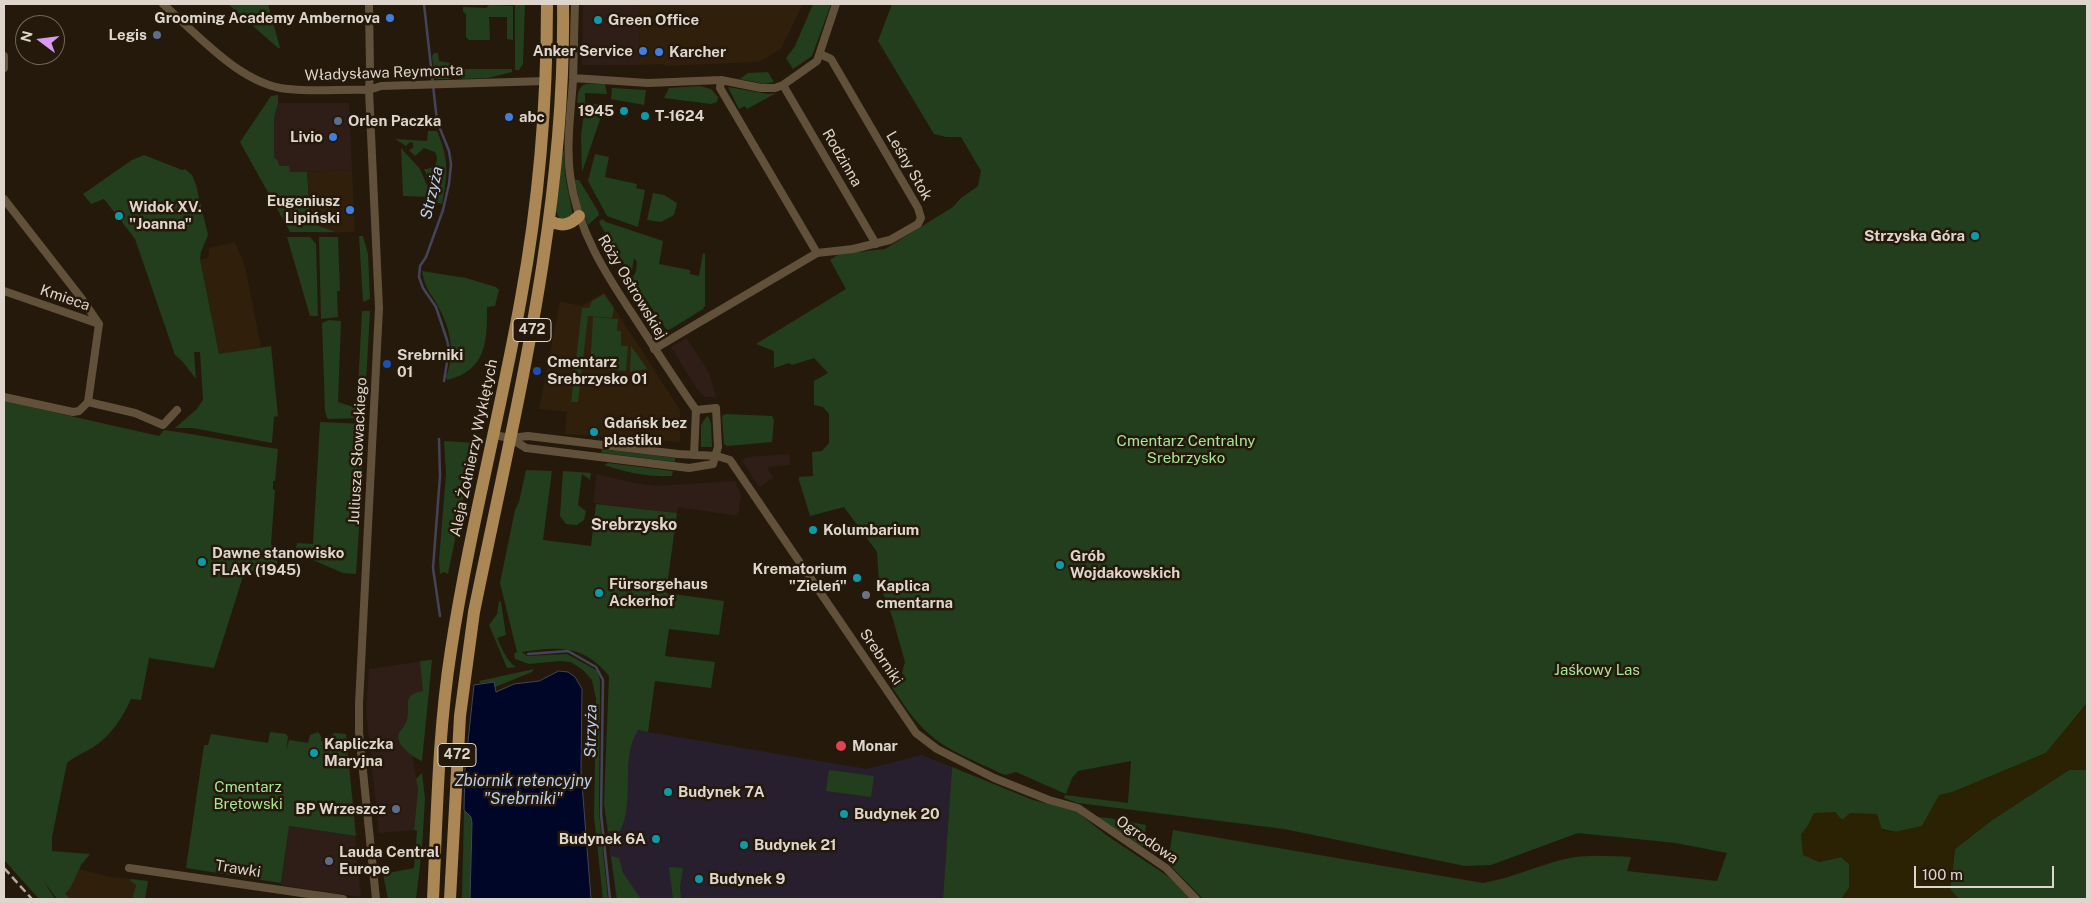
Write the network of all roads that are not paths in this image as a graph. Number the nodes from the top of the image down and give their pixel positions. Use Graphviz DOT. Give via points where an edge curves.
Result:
graph roads {
  1 [pos="163,4"];
  2 [pos="369,4"];
  3 [pos="547,4"];
  4 [pos="563,4"];
  5 [pos="574,4"];
  6 [pos="836,4"];
  7 [pos="820,54"];
  8 [pos="4,56"];
  9 [pos="4,68"];
  10 [pos="573,78"];
  11 [pos="721,80"];
  12 [pos="545,81"];
  13 [pos="783,85"];
  14 [pos="369,90"];
  15 [pos="4,199"];
  16 [pos="579,216"];
  17 [pos="550,221"];
  18 [pos="876,244"];
  19 [pos="817,254"];
  20 [pos="4,291"];
  21 [pos="99,324"];
  22 [pos="654,349"];
  23 [pos="4,397"];
  24 [pos="88,402"];
  25 [pos="177,410"];
  26 [pos="696,410"];
  27 [pos="494,435"];
  28 [pos="510,438"];
  29 [pos="598,445"];
  30 [pos="694,454"];
  31 [pos="597,456"];
  32 [pos="716,456"];
  33 [pos="1078,808"];
  34 [pos="128,868"];
  35 [pos="343,899"];
  36 [pos="376,899"];
  37 [pos="433,899"];
  38 [pos="450,899"];
  39 [pos="1196,899"];
  1 -- 14 [label="street, Władysława Reymonta" via="226,59 267,85 289,89"];
  2 -- 14 [label="street, Juliusza Słowackiego"];
  3 -- 12 [label="main road, Aleja Żołnierzy Wyklętych / 472"];
  4 -- 17 [label="main road, 472" via="561,97"];
  5 -- 10 [label="street, Róży Ostrowskiej"];
  6 -- 7 [label="street"];
  7 -- 13 [label="street" via="811,67"];
  7 -- 18 [label="street, Leśny Stok" via="831,59 921,218 918,224"];
  8 -- 9 [label="street"];
  10 -- 11 [label="street" via="648,83"];
  10 -- 16 [label="street, Róży Ostrowskiej" via="569,159"];
  11 -- 13 [label="street" via="761,88"];
  11 -- 19 [label="street" via="720,88"];
  12 -- 14 [label="street, Władysława Reymonta" via="381,86"];
  12 -- 27 [label="main road, Aleja Żołnierzy Wyklętych / 472" via="530,242"];
  13 -- 18 [label="street, Rodzinna"];
  14 -- 36 [label="street, Juliusza Słowackiego" via="379,308 359,732"];
  15 -- 21 [label="street"];
  16 -- 17 [label="main road" via="566,225"];
  16 -- 22 [label="street, Róży Ostrowskiej" via="595,256"];
  17 -- 28 [label="main road, 472"];
  18 -- 19 [label="street, Leśny Stok"];
  19 -- 22 [label="street, Leśny Stok"];
  20 -- 21 [label="street, Kmieca"];
  21 -- 24 [label="street, Kmieca"];
  22 -- 26 [label="street, Róży Ostrowskiej"];
  23 -- 24 [label="street" via="73,412"];
  24 -- 25 [label="street" via="135,413 163,425"];
  26 -- 30 [label="street"];
  26 -- 32 [label="street" via="716,408"];
  27 -- 28 [label="street, Srebrniki"];
  27 -- 37 [label="main road, Aleja Żołnierzy Wyklętych / 472" via="448,667 439,762"];
  28 -- 29 [label="street, Srebrniki" via="528,436"];
  28 -- 31 [label="street, Srebrniki" via="526,448"];
  28 -- 38 [label="main road, 472" via="474,612 463,690"];
  29 -- 30 [label="street, Srebrniki"];
  29 -- 31 [label="street"];
  30 -- 32 [label="street, Srebrniki"];
  31 -- 32 [label="street, Srebrniki" via="689,468 713,464"];
  32 -- 33 [label="street, Srebrniki" via="730,460 916,733 938,749 994,778"];
  33 -- 39 [label="street, Ogrodowa" via="1166,868"];
  34 -- 35 [label="street, Trawki"];
}
